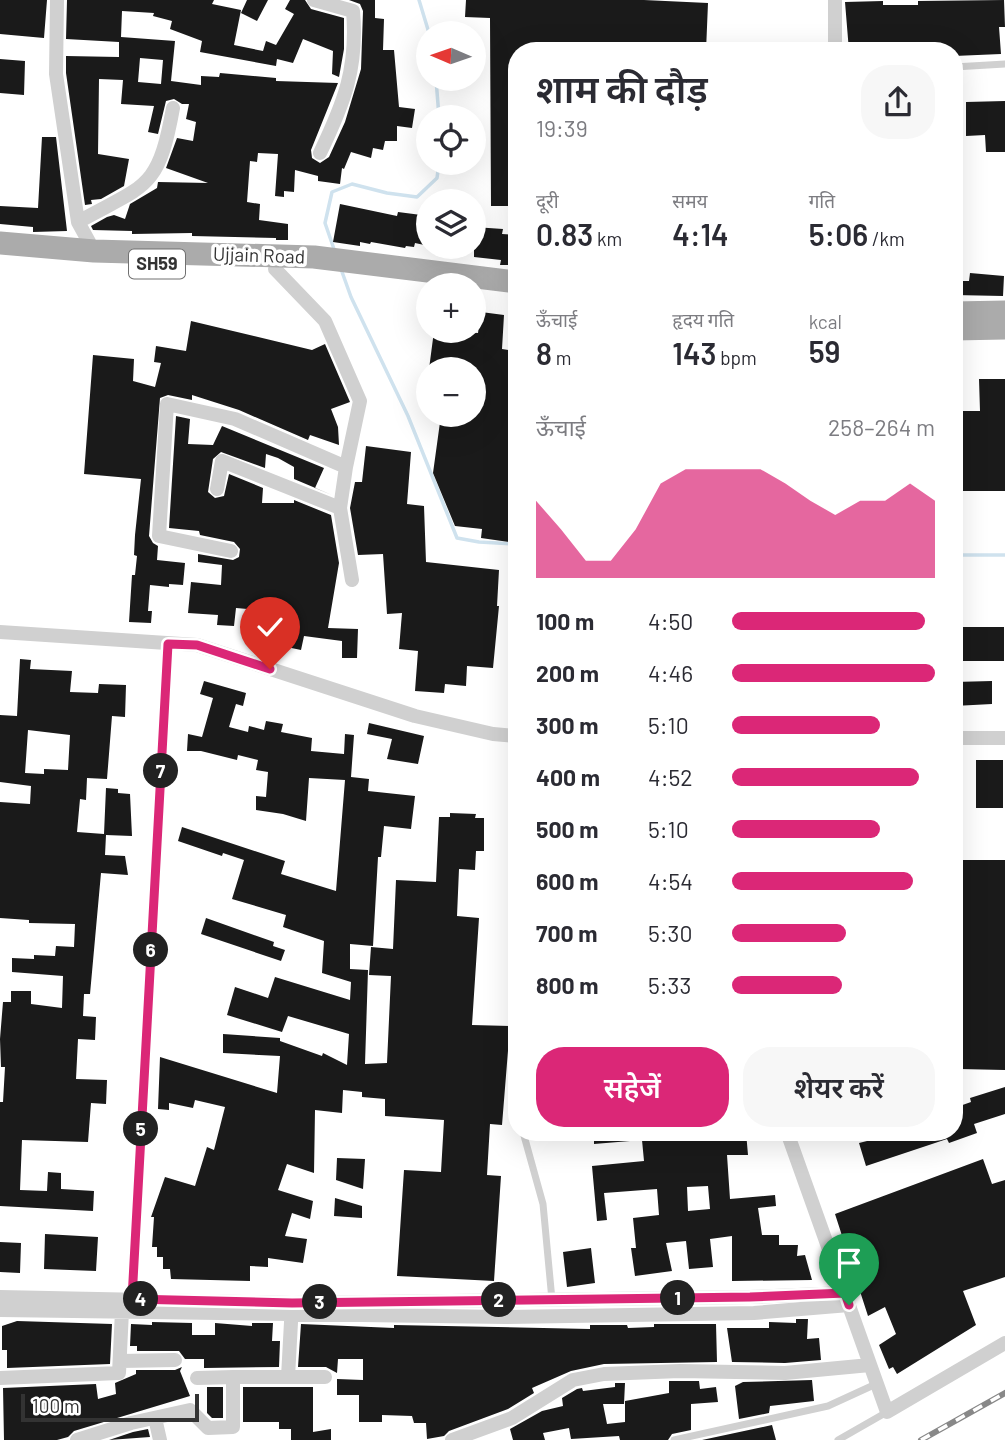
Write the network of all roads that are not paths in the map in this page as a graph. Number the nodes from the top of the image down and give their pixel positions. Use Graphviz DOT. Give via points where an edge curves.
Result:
graph roads {
  1 [pos="57,0"];
  2 [pos="314,0"];
  3 [pos="835,0"];
  4 [pos="835,42"];
  5 [pos="1005,64"];
  6 [pos="963,66"];
  7 [pos="173,108"];
  8 [pos="320,153"];
  9 [pos="78,222"];
  10 [pos="0,243"];
  11 [pos="94,251"];
  12 [pos="0,255"];
  13 [pos="315,264"];
  14 [pos="356,267"];
  15 [pos="275,269"];
  16 [pos="416,280"];
  17 [pos="508,281"];
  18 [pos="486,292"];
  19 [pos="508,296"];
  20 [pos="1005,312"];
  21 [pos="963,313"];
  22 [pos="1005,328"];
  23 [pos="963,330"];
  24 [pos="346,467"];
  25 [pos="217,489"];
  26 [pos="340,508"];
  27 [pos="231,551"];
  28 [pos="352,580"];
  29 [pos="0,632"];
  30 [pos="168,644"];
  31 [pos="508,735"];
  32 [pos="963,738"];
  33 [pos="1005,738"];
  34 [pos="526,1141"];
  35 [pos="790,1141"];
  36 [pos="0,1297"];
  37 [pos="132,1299"];
  38 [pos="847,1299"];
  39 [pos="552,1300"];
  40 [pos="292,1308"];
  41 [pos="0,1310"];
  42 [pos="122,1311"];
  43 [pos="1005,1343"];
  44 [pos="174,1360"];
  45 [pos="121,1361"];
  46 [pos="870,1365"];
  47 [pos="233,1377"];
  48 [pos="288,1377"];
  49 [pos="325,1377"];
  50 [pos="0,1378"];
  51 [pos="197,1378"];
  52 [pos="877,1384"];
  53 [pos="887,1412"];
  54 [pos="155,1418"];
  55 [pos="95,1437"];
  56 [pos="77,1440"];
  57 [pos="160,1440"];
  58 [pos="452,1440"];
  59 [pos="674,1440"];
  60 [pos="838,1440"];
  1 -- 9 [label="street" via="56,74"];
  2 -- 8 [label="street" via="353,11 355,31 343,104"];
  3 -- 4 [label="street"];
  5 -- 6 [label="lane"];
  7 -- 9 [label="street" via="164,154 153,175 131,195"];
  9 -- 11 [label="street"];
  10 -- 11 [label="main road, Ujjain Road / SH59"];
  11 -- 13 [label="main road, Ujjain Road / SH59"];
  12 -- 15 [label="main road, Ujjain Road / SH59"];
  13 -- 14 [label="main road, Ujjain Road / SH59"];
  13 -- 15 [label="main road, Ujjain Road / SH59"];
  14 -- 16 [label="main road, Ujjain Road / SH59"];
  14 -- 17 [label="main road, Ujjain Road / SH59"];
  15 -- 24 [label="street" via="325,321 360,401"];
  18 -- 19 [label="main road"];
  20 -- 21 [label="main road"];
  22 -- 23 [label="main road"];
  24 -- 26 [label="street"];
  24 -- 27 [label="street" via="235,419 167,404 159,537"];
  25 -- 26 [label="street" via="222,461"];
  26 -- 28 [label="street"];
  29 -- 30 [label="street"];
  30 -- 31 [label="street" via="197,645 415,716"];
  30 -- 37 [label="lane"];
  32 -- 33 [label="street"];
  34 -- 39 [label="lane" via="543,1204"];
  35 -- 38 [label="street"];
  36 -- 37 [label="street"];
  37 -- 40 [label="street"];
  37 -- 42 [label="street"];
  38 -- 39 [label="street"];
  38 -- 40 [label="street" via="754,1313 519,1317"];
  38 -- 46 [label="street"];
  39 -- 40 [label="street"];
  40 -- 42 [label="street"];
  40 -- 48 [label="street"];
  41 -- 42 [label="street"];
  42 -- 45 [label="street"];
  43 -- 53 [label="street"];
  44 -- 45 [label="street"];
  45 -- 50 [label="street" via="119,1373"];
  46 -- 52 [label="street"];
  46 -- 58 [label="street" via="785,1373 604,1374 573,1380 512,1418"];
  47 -- 48 [label="street"];
  47 -- 51 [label="street"];
  47 -- 54 [label="street" via="233,1427 208,1427 190,1410"];
  48 -- 49 [label="street"];
  52 -- 53 [label="street"];
  52 -- 59 [label="lane" via="828,1406"];
  53 -- 60 [label="lane"];
  54 -- 55 [label="street"];
  54 -- 57 [label="street"];
  55 -- 56 [label="street"];
}
